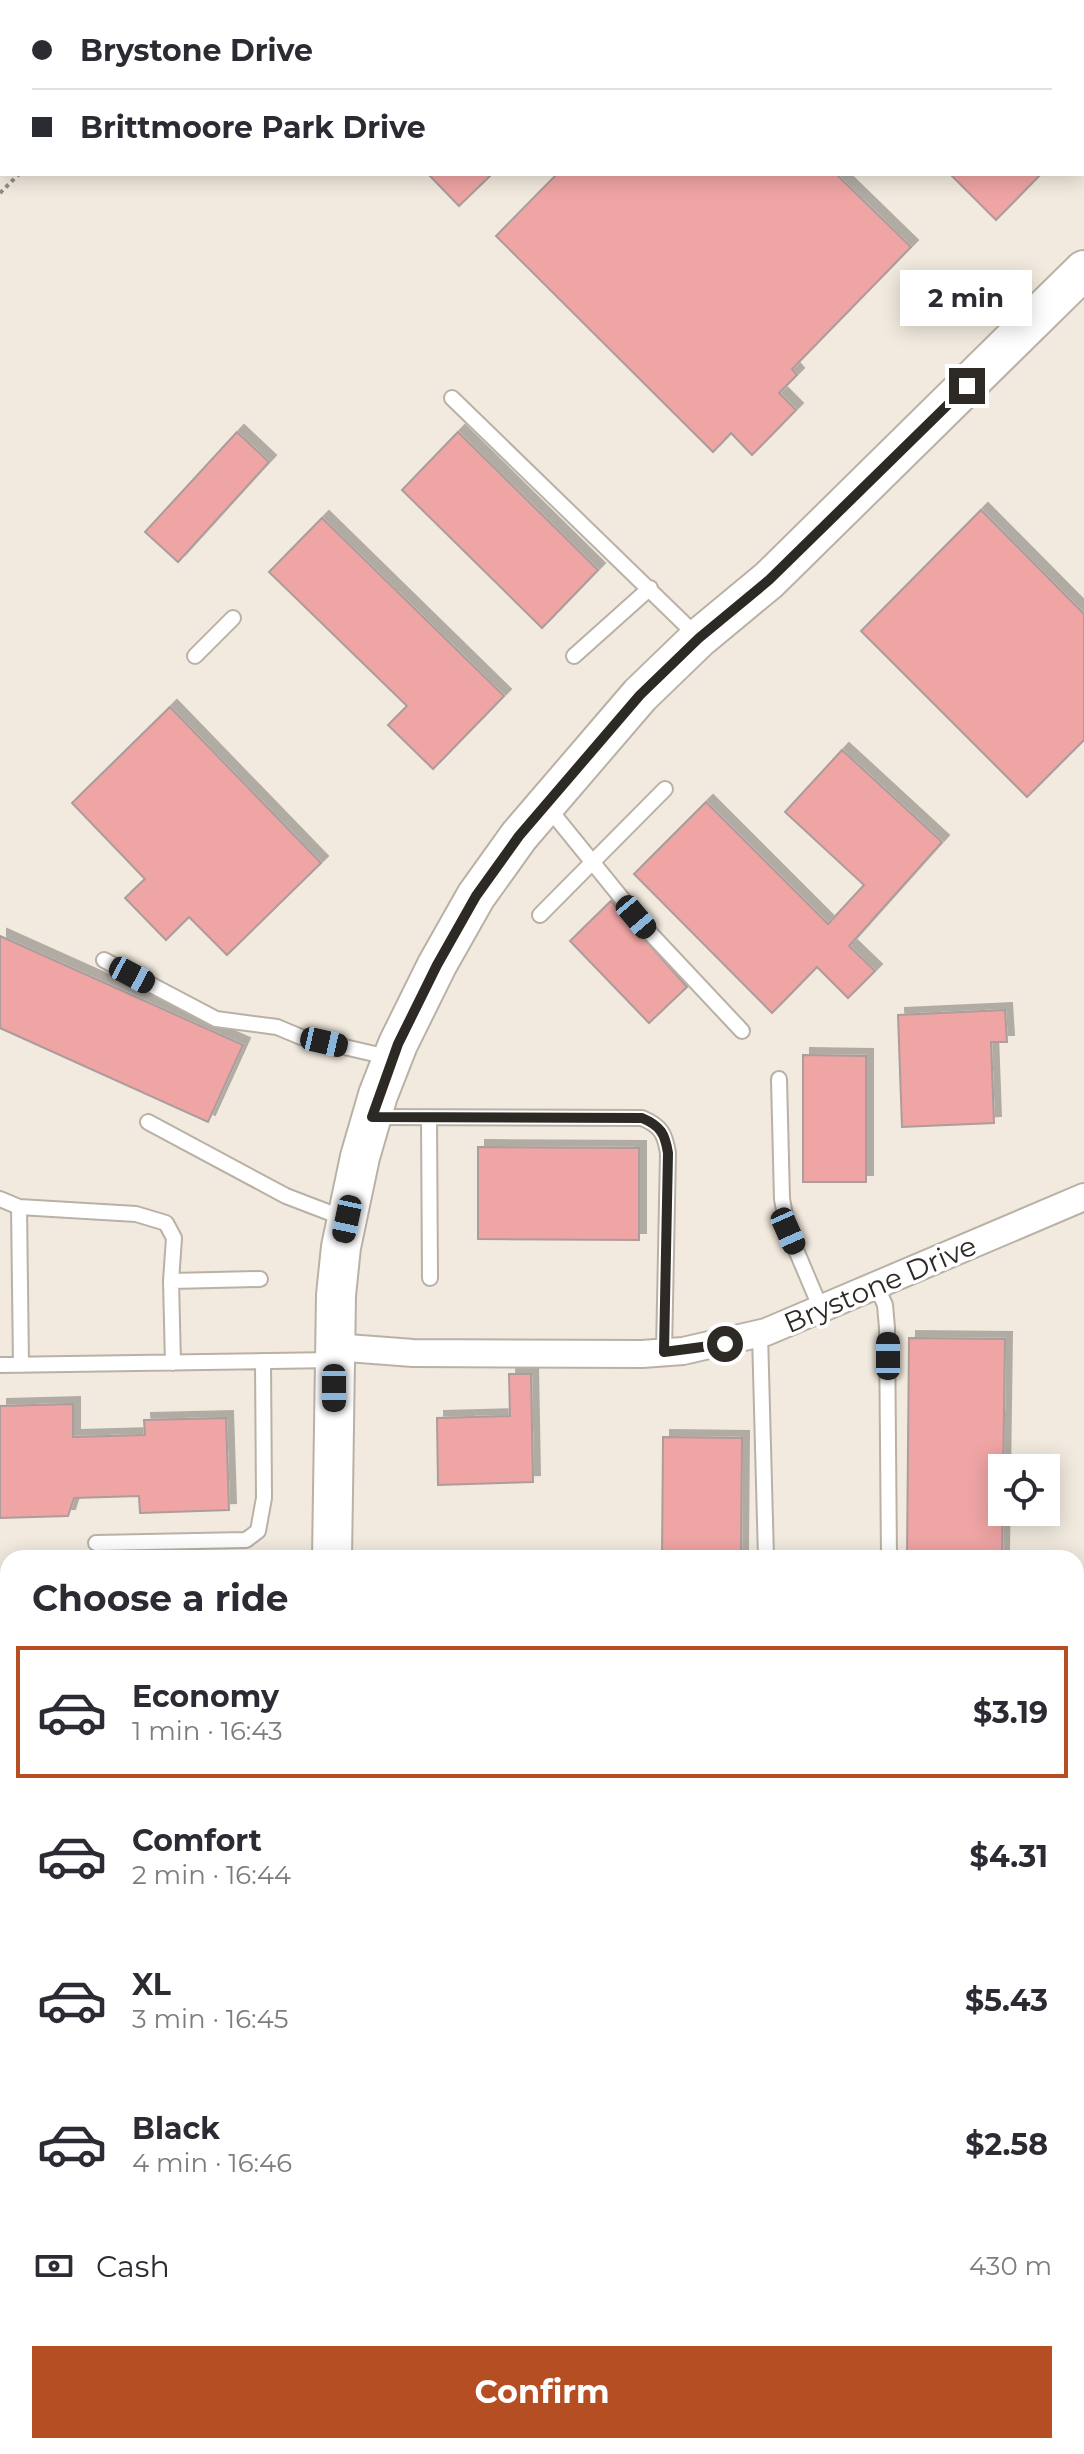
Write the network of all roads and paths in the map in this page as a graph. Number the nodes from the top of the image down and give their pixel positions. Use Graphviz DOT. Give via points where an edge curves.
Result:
graph roads {
  1 [pos="17,176"];
  2 [pos="0,193"];
  3 [pos="1084,270"];
  4 [pos="452,398"];
  5 [pos="650,588"];
  6 [pos="233,618"];
  7 [pos="699,638"];
  8 [pos="195,656"];
  9 [pos="574,656"];
  10 [pos="665,789"];
  11 [pos="546,805"];
  12 [pos="592,860"];
  13 [pos="540,915"];
  14 [pos="104,960"];
  15 [pos="742,1031"];
  16 [pos="393,1058"];
  17 [pos="779,1079"];
  18 [pos="372,1117"];
  19 [pos="429,1117"];
  20 [pos="148,1122"];
  21 [pos="1084,1197"];
  22 [pos="0,1199"];
  23 [pos="19,1207"];
  24 [pos="347,1219"];
  25 [pos="430,1278"];
  26 [pos="260,1279"];
  27 [pos="171,1281"];
  28 [pos="876,1285"];
  29 [pos="821,1309"];
  30 [pos="760,1334"];
  31 [pos="664,1352"];
  32 [pos="334,1354"];
  33 [pos="263,1361"];
  34 [pos="173,1363"];
  35 [pos="0,1365"];
  36 [pos="21,1365"];
  37 [pos="96,1543"];
  38 [pos="332,1550"];
  39 [pos="766,1550"];
  40 [pos="889,1550"];
  1 -- 2 [label="path"];
  3 -- 7 [label="street" via="769,580"];
  4 -- 5 [label="lane"];
  5 -- 7 [label="lane"];
  5 -- 9 [label="lane"];
  6 -- 8 [label="lane"];
  7 -- 11 [label="street" via="640,695"];
  10 -- 12 [label="lane"];
  11 -- 12 [label="lane"];
  11 -- 16 [label="street" via="476,896"];
  12 -- 13 [label="lane"];
  12 -- 15 [label="lane" via="650,933"];
  14 -- 16 [label="lane" via="216,1019 277,1027"];
  16 -- 18 [label="street"];
  17 -- 29 [label="lane" via="782,1199 788,1231"];
  18 -- 19 [label="lane"];
  18 -- 24 [label="street"];
  19 -- 25 [label="lane"];
  19 -- 31 [label="lane" via="642,1118 657,1125 668,1153"];
  20 -- 24 [label="lane" via="286,1196"];
  21 -- 28 [label="street, Brystone Drive"];
  22 -- 23 [label="lane"];
  23 -- 27 [label="lane" via="136,1214 166,1223 174,1238"];
  23 -- 36 [label="lane"];
  24 -- 32 [label="street"];
  26 -- 27 [label="lane"];
  27 -- 34 [label="lane"];
  28 -- 29 [label="street, Brystone Drive"];
  28 -- 40 [label="lane" via="887,1328"];
  29 -- 30 [label="street, Brystone Drive"];
  30 -- 31 [label="street, Brystone Drive"];
  30 -- 39 [label="lane"];
  31 -- 32 [label="street, Brystone Drive"];
  32 -- 33 [label="lane"];
  32 -- 38 [label="street"];
  33 -- 34 [label="lane"];
  33 -- 37 [label="lane" via="264,1498 258,1531 246,1540"];
  34 -- 36 [label="lane"];
  35 -- 36 [label="lane"];
}
